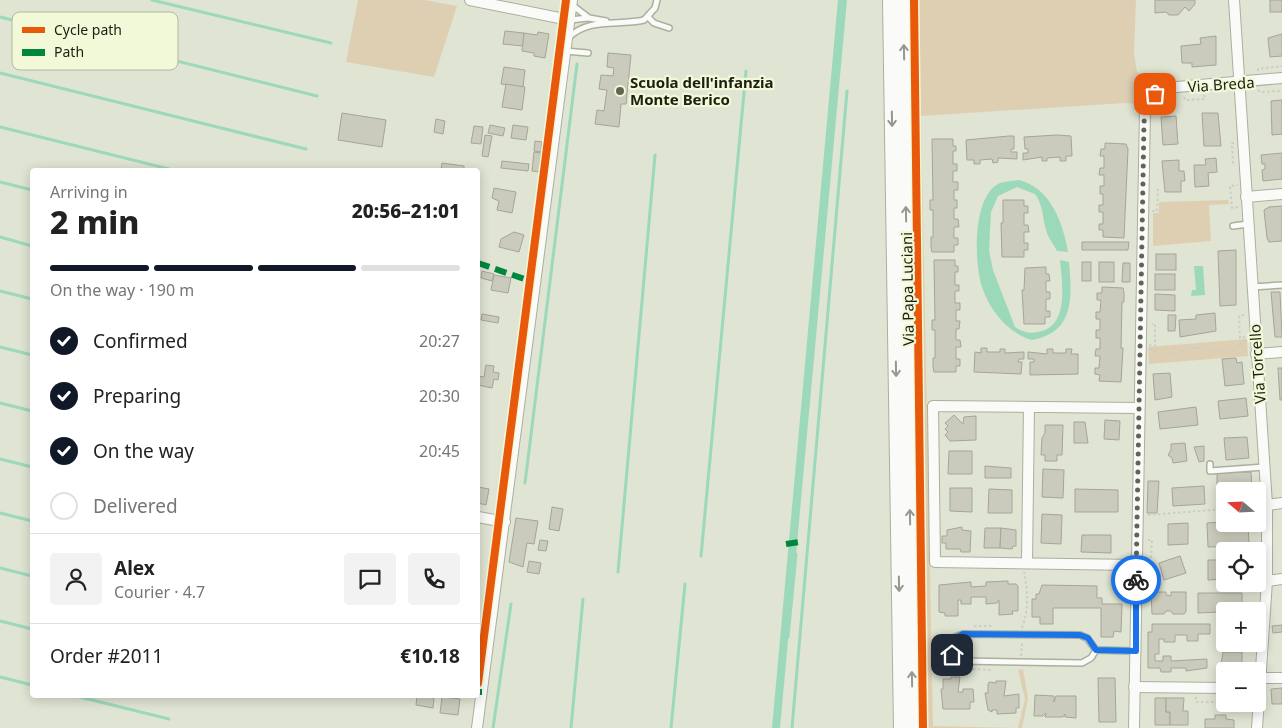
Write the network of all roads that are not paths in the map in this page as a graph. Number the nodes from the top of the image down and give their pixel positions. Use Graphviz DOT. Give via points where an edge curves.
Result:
graph roads {
  1 [pos="470,0"];
  2 [pos="658,0"];
  3 [pos="890,0"];
  4 [pos="903,0"];
  5 [pos="1234,0"];
  6 [pos="572,2"];
  7 [pos="589,18"];
  8 [pos="649,18"];
  9 [pos="569,20"];
  10 [pos="609,22"];
  11 [pos="581,27"];
  12 [pos="669,28"];
  13 [pos="568,38"];
  14 [pos="566,51"];
  15 [pos="588,53"];
  16 [pos="1282,78"];
  17 [pos="1239,82"];
  18 [pos="1282,194"];
  19 [pos="1246,197"];
  20 [pos="1248,224"];
  21 [pos="1233,226"];
  22 [pos="1282,285"];
  23 [pos="1252,287"];
  24 [pos="1282,352"];
  25 [pos="1256,354"];
  26 [pos="1029,407"];
  27 [pos="1139,408"];
  28 [pos="1210,464"];
  29 [pos="1264,466"];
  30 [pos="1282,503"];
  31 [pos="1267,505"];
  32 [pos="480,517"];
  33 [pos="505,522"];
  34 [pos="1026,563"];
  35 [pos="1136,565"];
  36 [pos="1282,579"];
  37 [pos="1267,581"];
  38 [pos="1096,650"];
  39 [pos="1136,651"];
  40 [pos="1261,662"];
  41 [pos="1282,678"];
  42 [pos="1266,683"];
  43 [pos="1134,687"];
  44 [pos="1216,688"];
  45 [pos="1258,712"];
  46 [pos="477,728"];
  47 [pos="901,728"];
  48 [pos="913,728"];
  49 [pos="1134,728"];
  50 [pos="1257,728"];
  1 -- 9 [label="street"];
  2 -- 8 [label="lane"];
  3 -- 47 [label="main road, Via Papa Luciani, one-way"];
  48 -- 4 [label="main road, Via Papa Luciani, one-way"];
  5 -- 17 [label="street, Via Torcello"];
  6 -- 7 [label="lane"];
  6 -- 9 [label="street"];
  7 -- 9 [label="lane"];
  7 -- 10 [label="lane"];
  8 -- 10 [label="lane" via="637,22"];
  8 -- 12 [label="lane"];
  9 -- 11 [label="lane"];
  9 -- 13 [label="street"];
  10 -- 11 [label="lane"];
  11 -- 13 [label="lane"];
  13 -- 14 [label="street"];
  14 -- 15 [label="lane"];
  14 -- 33 [label="street"];
  16 -- 17 [label="street, Via Breda"];
  17 -- 19 [label="street, Via Torcello"];
  17 -- 27 [label="street, Via Breda" via="1161,89 1147,105 1144,122"];
  18 -- 19 [label="street"];
  19 -- 20 [label="street, Via Torcello"];
  20 -- 21 [label="lane"];
  20 -- 23 [label="street, Via Torcello"];
  22 -- 23 [label="lane"];
  23 -- 25 [label="street, Via Torcello"];
  24 -- 25 [label="street"];
  25 -- 29 [label="street, Via Torcello"];
  26 -- 27 [label="street"];
  26 -- 34 [label="street"];
  26 -- 34 [label="street" via="933,406 935,562"];
  27 -- 35 [label="street"];
  28 -- 29 [label="lane" via="1210,471"];
  29 -- 31 [label="street, Via Torcello"];
  30 -- 31 [label="street"];
  31 -- 37 [label="street, Via Torcello"];
  32 -- 33 [label="street"];
  33 -- 46 [label="street"];
  34 -- 35 [label="street"];
  35 -- 39 [label="street"];
  36 -- 37 [label="street"];
  37 -- 40 [label="street, Via Torcello"];
  38 -- 38 [label="lane" via="1088,638 1080,635 963,634 955,636 950,645 952,655 962,661 1082,663"];
  38 -- 39 [label="lane"];
  39 -- 43 [label="street"];
  41 -- 42 [label="street"];
  43 -- 44 [label="street"];
  43 -- 49 [label="street"];
  45 -- 50 [label="street, Via Torcello"];
}
